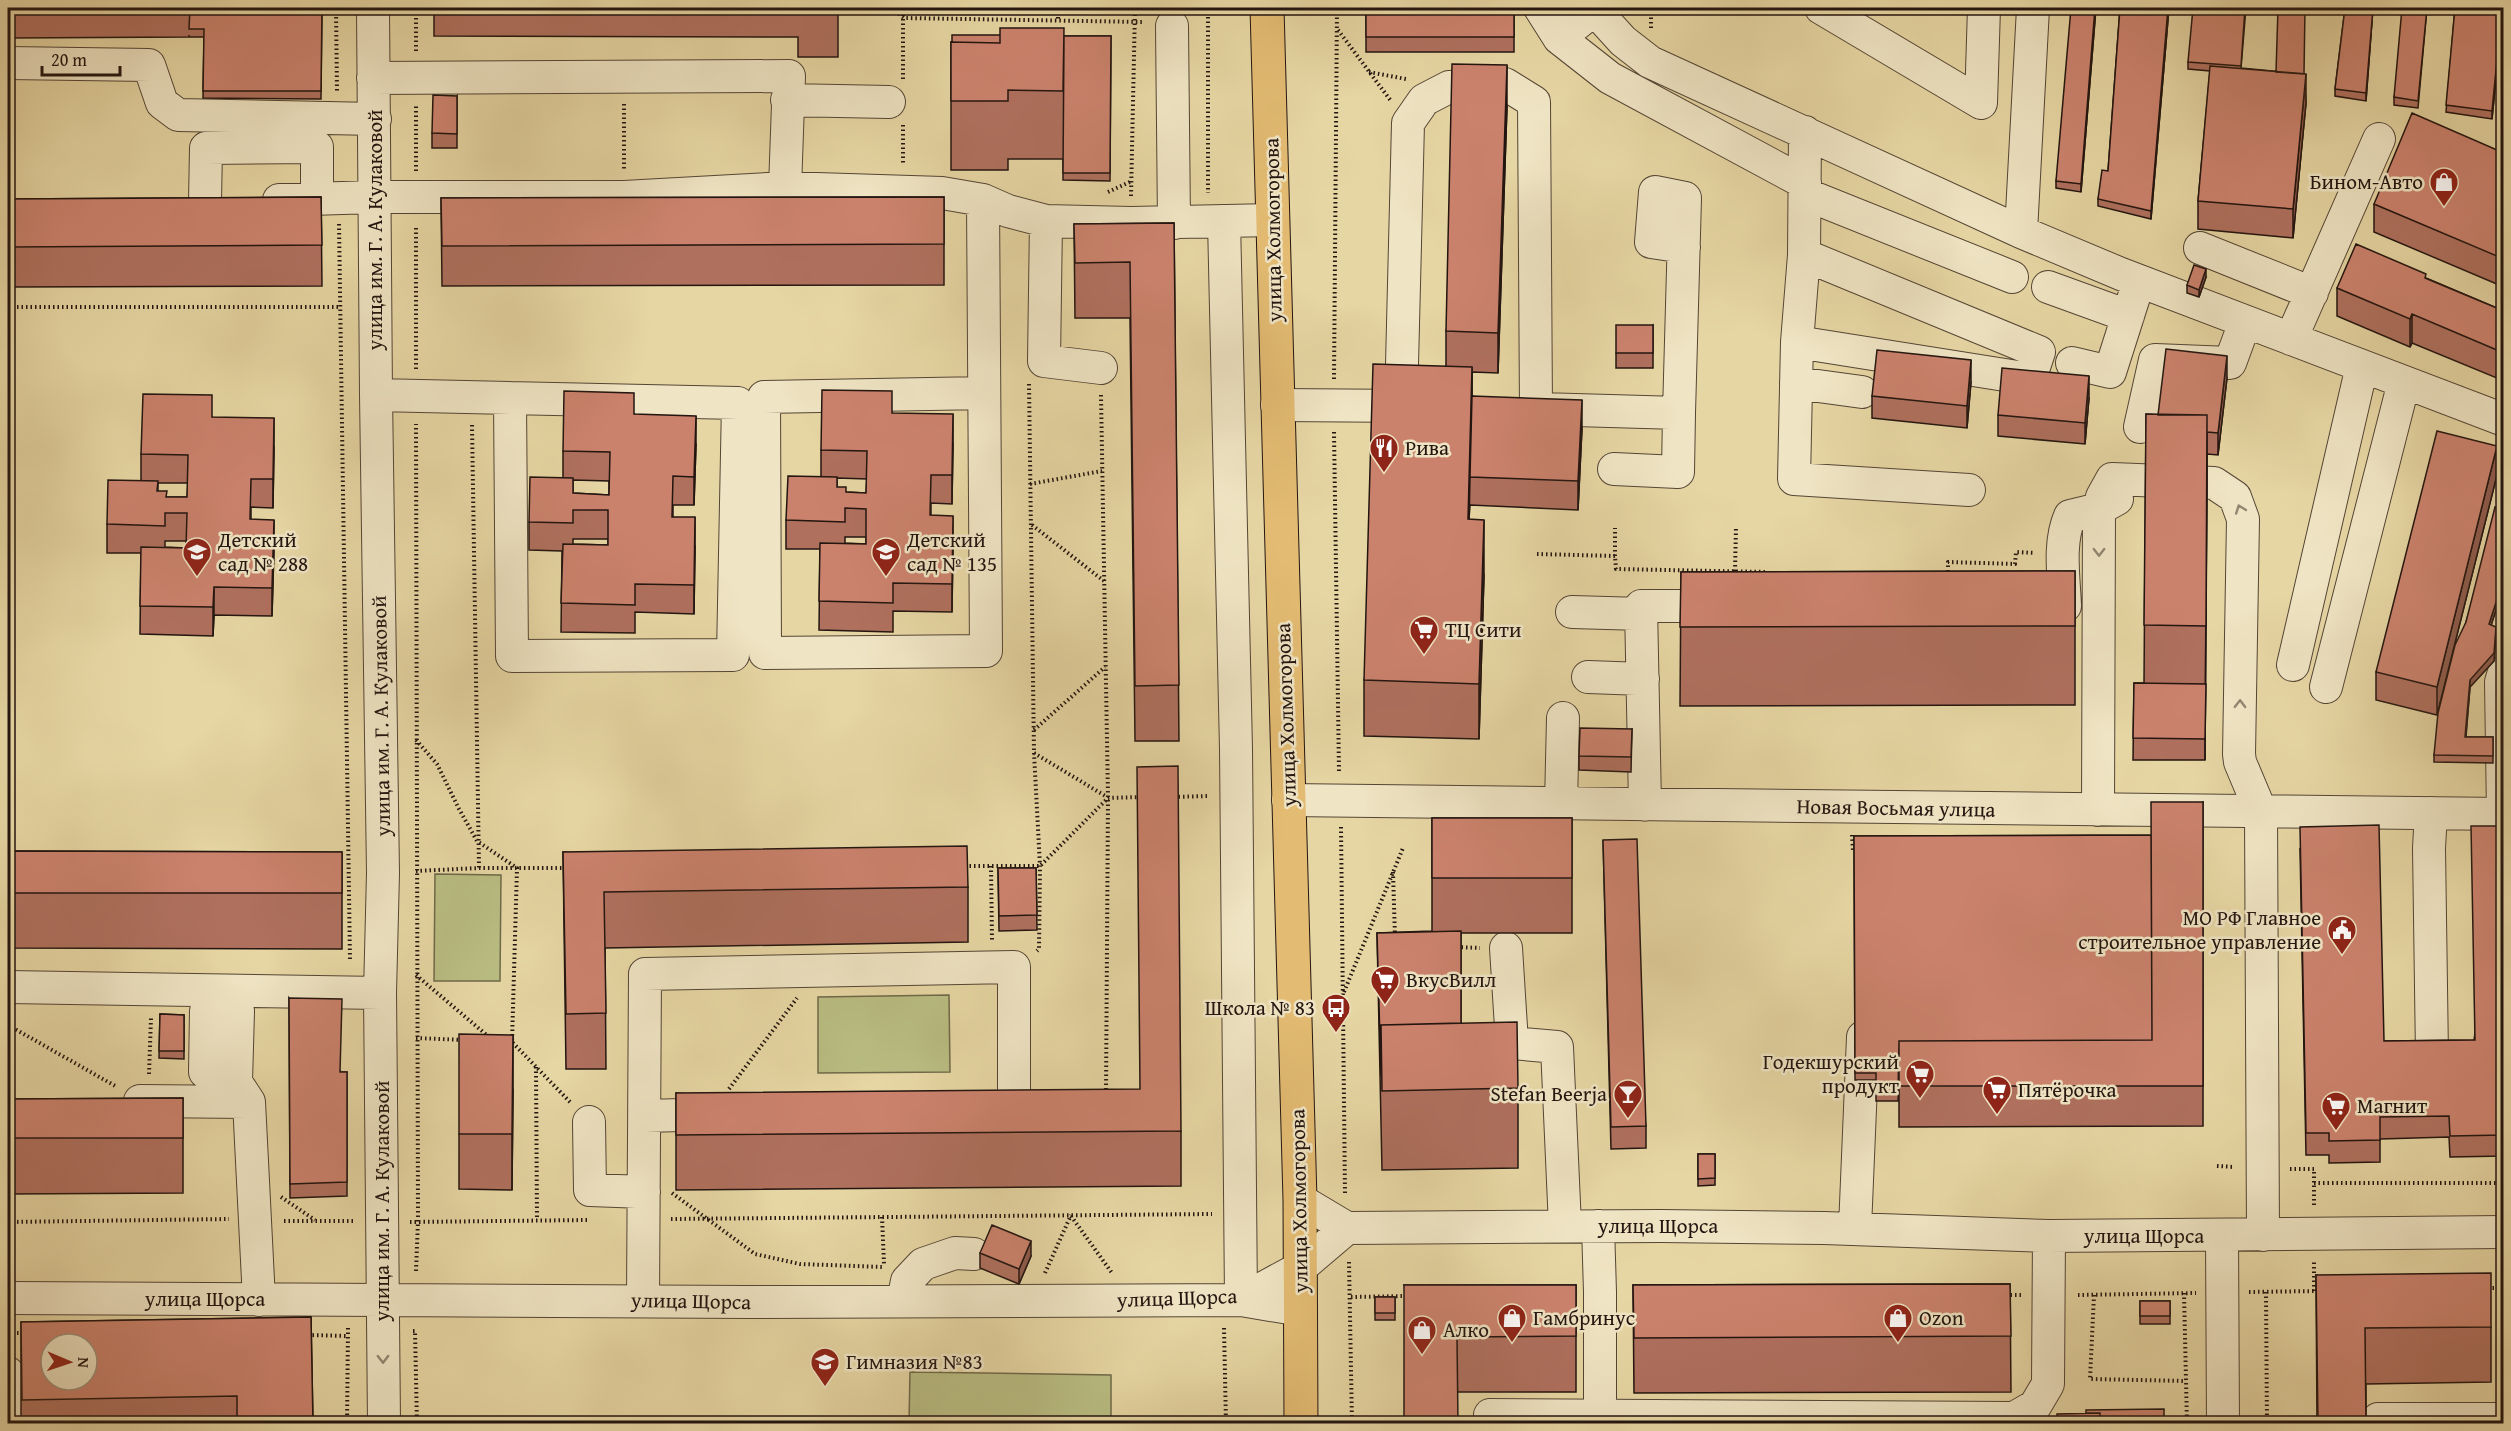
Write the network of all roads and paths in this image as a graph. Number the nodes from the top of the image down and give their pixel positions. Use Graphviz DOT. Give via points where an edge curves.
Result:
graph roads {
  1 [pos="336,8"];
  2 [pos="373,8"];
  3 [pos="416,8"];
  4 [pos="892,8"];
  5 [pos="1058,8"];
  6 [pos="1135,8"];
  7 [pos="1267,8"];
  8 [pos="1540,8"];
  9 [pos="1604,8"];
  10 [pos="1821,8"];
  11 [pos="1984,8"];
  12 [pos="2033,8"];
  13 [pos="1058,19"];
  14 [pos="1135,21"];
  15 [pos="1172,26"];
  16 [pos="1337,28"];
  17 [pos="1559,38"];
  18 [pos="8,63"];
  19 [pos="623,76"];
  20 [pos="373,78"];
  21 [pos="416,78"];
  22 [pos="787,100"];
  23 [pos="889,102"];
  24 [pos="337,117"];
  25 [pos="375,119"];
  26 [pos="1408,123"];
  27 [pos="1805,132"];
  28 [pos="2379,139"];
  29 [pos="785,188"];
  30 [pos="1805,188"];
  31 [pos="624,196"];
  32 [pos="374,197"];
  33 [pos="416,197"];
  34 [pos="328,198"];
  35 [pos="983,201"];
  36 [pos="205,202"];
  37 [pos="171,203"];
  38 [pos="1046,220"];
  39 [pos="1273,220"];
  40 [pos="1224,221"];
  41 [pos="1174,223"];
  42 [pos="1131,224"];
  43 [pos="2021,232"];
  44 [pos="1683,247"];
  45 [pos="2200,248"];
  46 [pos="1804,255"];
  47 [pos="2012,277"];
  48 [pos="2139,281"];
  49 [pos="2048,287"];
  50 [pos="2312,292"];
  51 [pos="8,307"];
  52 [pos="341,307"];
  53 [pos="2128,316"];
  54 [pos="2246,322"];
  55 [pos="2291,339"];
  56 [pos="1797,342"];
  57 [pos="1044,361"];
  58 [pos="2072,363"];
  59 [pos="2362,366"];
  60 [pos="1101,368"];
  61 [pos="2404,382"];
  62 [pos="1796,383"];
  63 [pos="1862,392"];
  64 [pos="984,393"];
  65 [pos="376,395"];
  66 [pos="416,396"];
  67 [pos="472,396"];
  68 [pos="510,398"];
  69 [pos="1278,405"];
  70 [pos="1401,405"];
  71 [pos="1446,406"];
  72 [pos="1503,408"];
  73 [pos="1536,409"];
  74 [pos="1679,413"];
  75 [pos="2504,420"];
  76 [pos="2140,427"];
  77 [pos="1614,469"];
  78 [pos="1102,471"];
  79 [pos="1030,484"];
  80 [pos="2137,488"];
  81 [pos="1969,490"];
  82 [pos="2099,509"];
  83 [pos="1031,524"];
  84 [pos="1736,526"];
  85 [pos="1615,528"];
  86 [pos="1537,554"];
  87 [pos="2064,554"];
  88 [pos="1615,556"];
  89 [pos="2015,564"];
  90 [pos="1735,571"];
  91 [pos="1771,572"];
  92 [pos="1936,574"];
  93 [pos="1104,582"];
  94 [pos="1758,606"];
  95 [pos="2014,606"];
  96 [pos="1572,612"];
  97 [pos="1642,614"];
  98 [pos="2293,665"];
  99 [pos="1106,667"];
  100 [pos="2504,672"];
  101 [pos="1588,677"];
  102 [pos="1643,679"];
  103 [pos="2326,687"];
  104 [pos="1563,718"];
  105 [pos="1034,730"];
  106 [pos="2503,731"];
  107 [pos="415,740"];
  108 [pos="1034,753"];
  109 [pos="1235,789"];
  110 [pos="1153,797"];
  111 [pos="1164,797"];
  112 [pos="1108,798"];
  113 [pos="1288,800"];
  114 [pos="1340,801"];
  115 [pos="1561,804"];
  116 [pos="1644,805"];
  117 [pos="1871,808"];
  118 [pos="2098,810"];
  119 [pos="2261,812"];
  120 [pos="2431,813"];
  121 [pos="2503,814"];
  122 [pos="477,841"];
  123 [pos="1871,841"];
  124 [pos="1403,848"];
  125 [pos="956,866"];
  126 [pos="992,866"];
  127 [pos="1040,866"];
  128 [pos="337,868"];
  129 [pos="348,868"];
  130 [pos="479,868"];
  131 [pos="517,868"];
  132 [pos="576,868"];
  133 [pos="417,870"];
  134 [pos="1393,872"];
  135 [pos="383,873"];
  136 [pos="1396,946"];
  137 [pos="1451,947"];
  138 [pos="1506,948"];
  139 [pos="1003,967"];
  140 [pos="817,971"];
  141 [pos="416,975"];
  142 [pos="8,987"];
  143 [pos="152,990"];
  144 [pos="365,993"];
  145 [pos="1343,995"];
  146 [pos="1864,1011"];
  147 [pos="8,1024"];
  148 [pos="416,1038"];
  149 [pos="472,1040"];
  150 [pos="483,1041"];
  151 [pos="504,1042"];
  152 [pos="512,1042"];
  153 [pos="2432,1056"];
  154 [pos="536,1067"];
  155 [pos="236,1072"];
  156 [pos="108,1101"];
  157 [pos="145,1101"];
  158 [pos="249,1102"];
  159 [pos="1014,1105"];
  160 [pos="1106,1105"];
  161 [pos="745,1113"];
  162 [pos="710,1114"];
  163 [pos="645,1116"];
  164 [pos="589,1122"];
  165 [pos="2314,1183"];
  166 [pos="2504,1183"];
  167 [pos="1300,1200"];
  168 [pos="644,1206"];
  169 [pos="353,1210"];
  170 [pos="882,1217"];
  171 [pos="707,1218"];
  172 [pos="255,1219"];
  173 [pos="537,1220"];
  174 [pos="597,1220"];
  175 [pos="418,1221"];
  176 [pos="8,1222"];
  177 [pos="369,1222"];
  178 [pos="1240,1222"];
  179 [pos="1565,1226"];
  180 [pos="1598,1226"];
  181 [pos="1347,1227"];
  182 [pos="1855,1228"];
  183 [pos="2504,1232"];
  184 [pos="2049,1236"];
  185 [pos="2222,1236"];
  186 [pos="2263,1236"];
  187 [pos="974,1254"];
  188 [pos="884,1267"];
  189 [pos="1300,1268"];
  190 [pos="2504,1287"];
  191 [pos="2480,1288"];
  192 [pos="2326,1291"];
  193 [pos="2266,1292"];
  194 [pos="2184,1293"];
  195 [pos="2222,1293"];
  196 [pos="2001,1295"];
  197 [pos="2094,1295"];
  198 [pos="1410,1296"];
  199 [pos="2048,1296"];
  200 [pos="1351,1297"];
  201 [pos="8,1298"];
  202 [pos="259,1300"];
  203 [pos="1241,1300"];
  204 [pos="382,1301"];
  205 [pos="644,1301"];
  206 [pos="893,1301"];
  207 [pos="1301,1311"];
  208 [pos="19,1324"];
  209 [pos="1224,1330"];
  210 [pos="8,1333"];
  211 [pos="383,1333"];
  212 [pos="300,1335"];
  213 [pos="347,1336"];
  214 [pos="8,1373"];
  215 [pos="2186,1381"];
  216 [pos="1608,1419"];
  217 [pos="2504,1419"];
  218 [pos="1688,1420"];
  219 [pos="1932,1421"];
  220 [pos="2014,1421"];
  221 [pos="8,1424"];
  222 [pos="347,1424"];
  223 [pos="384,1424"];
  224 [pos="417,1424"];
  225 [pos="1226,1424"];
  226 [pos="1301,1424"];
  227 [pos="1352,1424"];
  228 [pos="1491,1424"];
  229 [pos="2187,1424"];
  230 [pos="2223,1424"];
  231 [pos="2267,1424"];
  232 [pos="2378,1424"];
  1 -- 24 [label="path"];
  2 -- 20 [label="street, улица им. Г. А. Кулаковой"];
  3 -- 21 [label="path"];
  4 -- 13 [label="path" via="904,18"];
  5 -- 13 [label="path"];
  6 -- 14 [label="path"];
  7 -- 39 [label="main road, улица Холмогорова"];
  8 -- 17 [label="street"];
  9 -- 17 [label="street"];
  9 -- 27 [label="street" via="1623,41 1650,62"];
  10 -- 11 [label="street" via="1981,104"];
  12 -- 43 [label="street"];
  13 -- 14 [label="path"];
  14 -- 15 [label="path"];
  14 -- 42 [label="path"];
  15 -- 41 [label="street"];
  16 -- 26 [label="path"];
  17 -- 30 [label="street" via="1610,78"];
  18 -- 24 [label="street" via="149,65 162,103 178,115"];
  19 -- 21 [label="street"];
  19 -- 22 [label="street" via="789,76"];
  19 -- 31 [label="path"];
  20 -- 21 [label="street"];
  20 -- 25 [label="street, улица им. Г. А. Кулаковой"];
  21 -- 33 [label="path"];
  22 -- 23 [label="street"];
  22 -- 29 [label="street"];
  24 -- 25 [label="street"];
  25 -- 32 [label="street, улица им. Г. А. Кулаковой"];
  26 -- 70 [label="street"];
  26 -- 73 [label="street" via="1424,100 1449,87 1505,84 1534,102"];
  27 -- 30 [label="street"];
  27 -- 43 [label="street"];
  28 -- 50 [label="street" via="2343,251"];
  29 -- 31 [label="street"];
  29 -- 35 [label="street" via="903,190"];
  30 -- 46 [label="street"];
  30 -- 47 [label="street"];
  31 -- 33 [label="street"];
  32 -- 33 [label="street"];
  32 -- 34 [label="street"];
  32 -- 65 [label="street, улица им. Г. А. Кулаковой"];
  33 -- 66 [label="path"];
  34 -- 36 [label="street"];
  34 -- 36 [label="street" via="317,147 206,148"];
  34 -- 52 [label="path"];
  35 -- 38 [label="street"];
  35 -- 64 [label="street"];
  36 -- 37 [label="street"];
  38 -- 42 [label="street"];
  38 -- 57 [label="street"];
  39 -- 40 [label="street"];
  39 -- 69 [label="main road, улица Холмогорова"];
  40 -- 41 [label="street"];
  40 -- 109 [label="street"];
  41 -- 42 [label="street"];
  43 -- 48 [label="street"];
  44 -- 74 [label="street"];
  45 -- 50 [label="street"];
  46 -- 56 [label="street"];
  46 -- 56 [label="street" via="2039,352 2030,379"];
  48 -- 53 [label="street"];
  48 -- 54 [label="street"];
  49 -- 53 [label="street"];
  50 -- 55 [label="street"];
  51 -- 52 [label="path"];
  52 -- 129 [label="path"];
  53 -- 58 [label="street" via="2110,372"];
  54 -- 55 [label="street"];
  54 -- 76 [label="street" via="2230,363 2155,360"];
  55 -- 59 [label="street"];
  56 -- 62 [label="street"];
  57 -- 60 [label="street"];
  57 -- 79 [label="path" via="1029,372"];
  59 -- 61 [label="street"];
  59 -- 98 [label="street"];
  60 -- 78 [label="path"];
  61 -- 75 [label="street"];
  61 -- 103 [label="street"];
  62 -- 63 [label="street"];
  62 -- 81 [label="street" via="1794,480"];
  64 -- 64 [label="street" via="986,651 765,653 764,397"];
  65 -- 66 [label="street"];
  65 -- 135 [label="street, улица им. Г. А. Кулаковой"];
  66 -- 67 [label="street"];
  66 -- 107 [label="path"];
  67 -- 68 [label="street"];
  67 -- 122 [label="path"];
  68 -- 68 [label="street" via="738,403 733,655 512,656"];
  69 -- 70 [label="street"];
  69 -- 113 [label="main road, улица Холмогорова"];
  70 -- 71 [label="street"];
  72 -- 73 [label="street"];
  73 -- 74 [label="street"];
  74 -- 77 [label="street" via="1678,472"];
  78 -- 79 [label="path"];
  78 -- 93 [label="path"];
  79 -- 83 [label="path"];
  80 -- 82 [label="street"];
  82 -- 87 [label="street" via="2070,516 2065,528"];
  82 -- 118 [label="street, one-way"];
  119 -- 82 [label="street, one-way" via="2240,762 2243,519 2235,496 2214,483 2112,479"];
  83 -- 93 [label="path"];
  83 -- 105 [label="path"];
  84 -- 90 [label="path"];
  85 -- 88 [label="path"];
  86 -- 88 [label="path"];
  87 -- 89 [label="path" via="2016,552"];
  87 -- 95 [label="street" via="2065,606"];
  88 -- 90 [label="path" via="1616,569"];
  89 -- 92 [label="path" via="1948,562 1948,574"];
  89 -- 95 [label="path"];
  90 -- 91 [label="path"];
  93 -- 99 [label="path"];
  94 -- 97 [label="street" via="1641,606"];
  96 -- 97 [label="street"];
  97 -- 102 [label="street"];
  99 -- 105 [label="path"];
  99 -- 112 [label="path"];
  100 -- 106 [label="street"];
  101 -- 102 [label="street"];
  102 -- 116 [label="street"];
  104 -- 115 [label="street"];
  105 -- 108 [label="path"];
  106 -- 121 [label="street"];
  107 -- 122 [label="path" via="437,764"];
  107 -- 133 [label="path"];
  108 -- 112 [label="path"];
  108 -- 127 [label="path"];
  109 -- 111 [label="path" via="1220,796"];
  109 -- 178 [label="street"];
  110 -- 112 [label="path"];
  112 -- 127 [label="path"];
  112 -- 160 [label="path"];
  113 -- 114 [label="street, Новая Восьмая улица"];
  113 -- 167 [label="main road, улица Холмогорова"];
  114 -- 115 [label="street, Новая Восьмая улица"];
  114 -- 145 [label="path"];
  115 -- 116 [label="street, Новая Восьмая улица"];
  116 -- 117 [label="street, Новая Восьмая улица"];
  117 -- 118 [label="street, Новая Восьмая улица"];
  117 -- 123 [label="street"];
  118 -- 119 [label="street, Новая Восьмая улица" via="2129,824"];
  119 -- 120 [label="street, Новая Восьмая улица"];
  119 -- 186 [label="street"];
  120 -- 121 [label="street, Новая Восьмая улица"];
  120 -- 153 [label="street"];
  122 -- 130 [label="path"];
  122 -- 131 [label="path"];
  124 -- 134 [label="path"];
  125 -- 126 [label="path"];
  126 -- 127 [label="path"];
  126 -- 139 [label="path"];
  127 -- 139 [label="path" via="1039,949"];
  128 -- 129 [label="path"];
  129 -- 135 [label="path"];
  129 -- 144 [label="path"];
  130 -- 131 [label="path"];
  130 -- 133 [label="path"];
  131 -- 132 [label="path"];
  131 -- 152 [label="path"];
  133 -- 135 [label="path"];
  133 -- 141 [label="path"];
  134 -- 136 [label="path"];
  134 -- 145 [label="path"];
  135 -- 144 [label="street, улица им. Г. А. Кулаковой"];
  137 -- 138 [label="path"];
  138 -- 179 [label="street" via="1512,1043 1557,1047"];
  139 -- 140 [label="street"];
  139 -- 159 [label="street"];
  140 -- 162 [label="path"];
  140 -- 163 [label="street" via="645,974"];
  141 -- 148 [label="path"];
  141 -- 150 [label="path" via="495,1041"];
  142 -- 143 [label="street"];
  143 -- 144 [label="street"];
  143 -- 157 [label="path"];
  144 -- 177 [label="street, улица им. Г. А. Кулаковой"];
  145 -- 181 [label="path"];
  146 -- 182 [label="street"];
  147 -- 157 [label="path"];
  148 -- 149 [label="path"];
  148 -- 175 [label="path"];
  151 -- 152 [label="path"];
  152 -- 154 [label="path"];
  154 -- 164 [label="path"];
  154 -- 173 [label="path"];
  155 -- 158 [label="street" via="236,1082"];
  156 -- 157 [label="street"];
  157 -- 158 [label="street"];
  158 -- 172 [label="street"];
  161 -- 162 [label="street"];
  162 -- 163 [label="street"];
  163 -- 168 [label="street"];
  164 -- 168 [label="street" via="590,1190"];
  165 -- 166 [label="path"];
  167 -- 181 [label="street"];
  167 -- 189 [label="main road, улица Холмогорова"];
  168 -- 171 [label="path"];
  168 -- 205 [label="street"];
  169 -- 177 [label="path"];
  170 -- 171 [label="path"];
  170 -- 178 [label="path" via="1222,1214"];
  170 -- 188 [label="path"];
  171 -- 188 [label="path" via="755,1254 800,1264"];
  172 -- 176 [label="path"];
  172 -- 177 [label="path"];
  172 -- 202 [label="street"];
  173 -- 174 [label="path"];
  173 -- 175 [label="path"];
  175 -- 177 [label="path"];
  177 -- 204 [label="street, улица им. Г. А. Кулаковой"];
  178 -- 203 [label="street"];
  179 -- 180 [label="street, улица Щорса"];
  179 -- 181 [label="street, улица Щорса"];
  180 -- 182 [label="street, улица Щорса"];
  180 -- 216 [label="street"];
  181 -- 189 [label="street, улица Щорса"];
  181 -- 200 [label="path"];
  182 -- 184 [label="street, улица Щорса"];
  183 -- 186 [label="street, улица Щорса"];
  184 -- 185 [label="street, улица Щорса"];
  184 -- 199 [label="street"];
  185 -- 186 [label="street, улица Щорса"];
  185 -- 195 [label="street"];
  187 -- 206 [label="street" via="955,1253 923,1264"];
  188 -- 206 [label="path"];
  189 -- 203 [label="street, улица Щорса"];
  189 -- 207 [label="main road, улица Холмогорова"];
  190 -- 191 [label="path"];
  192 -- 193 [label="path"];
  193 -- 195 [label="path"];
  193 -- 231 [label="path"];
  194 -- 195 [label="path"];
  194 -- 197 [label="path"];
  194 -- 215 [label="path"];
  195 -- 230 [label="street"];
  196 -- 199 [label="path"];
  197 -- 199 [label="path"];
  197 -- 215 [label="path" via="2090,1379"];
  198 -- 200 [label="path"];
  199 -- 220 [label="street" via="2048,1384 2035,1406"];
  200 -- 227 [label="path"];
  201 -- 202 [label="street, улица Щорса"];
  201 -- 208 [label="street"];
  202 -- 204 [label="street, улица Щорса"];
  203 -- 206 [label="street, улица Щорса"];
  203 -- 207 [label="street"];
  204 -- 205 [label="street, улица Щорса"];
  204 -- 211 [label="street, улица им. Г. А. Кулаковой"];
  205 -- 206 [label="street, улица Щорса"];
  207 -- 226 [label="main road, улица Холмогорова"];
  208 -- 210 [label="path"];
  209 -- 225 [label="path"];
  211 -- 213 [label="path"];
  211 -- 223 [label="street, улица им. Г. А. Кулаковой, one-way"];
  211 -- 224 [label="path" via="416,1331"];
  212 -- 213 [label="path"];
  213 -- 222 [label="path"];
  214 -- 221 [label="street"];
  215 -- 229 [label="path"];
  216 -- 218 [label="street"];
  216 -- 228 [label="street" via="1490,1415"];
  217 -- 232 [label="street" via="2378,1419"];
  218 -- 219 [label="street"];
  219 -- 220 [label="street"];
}
